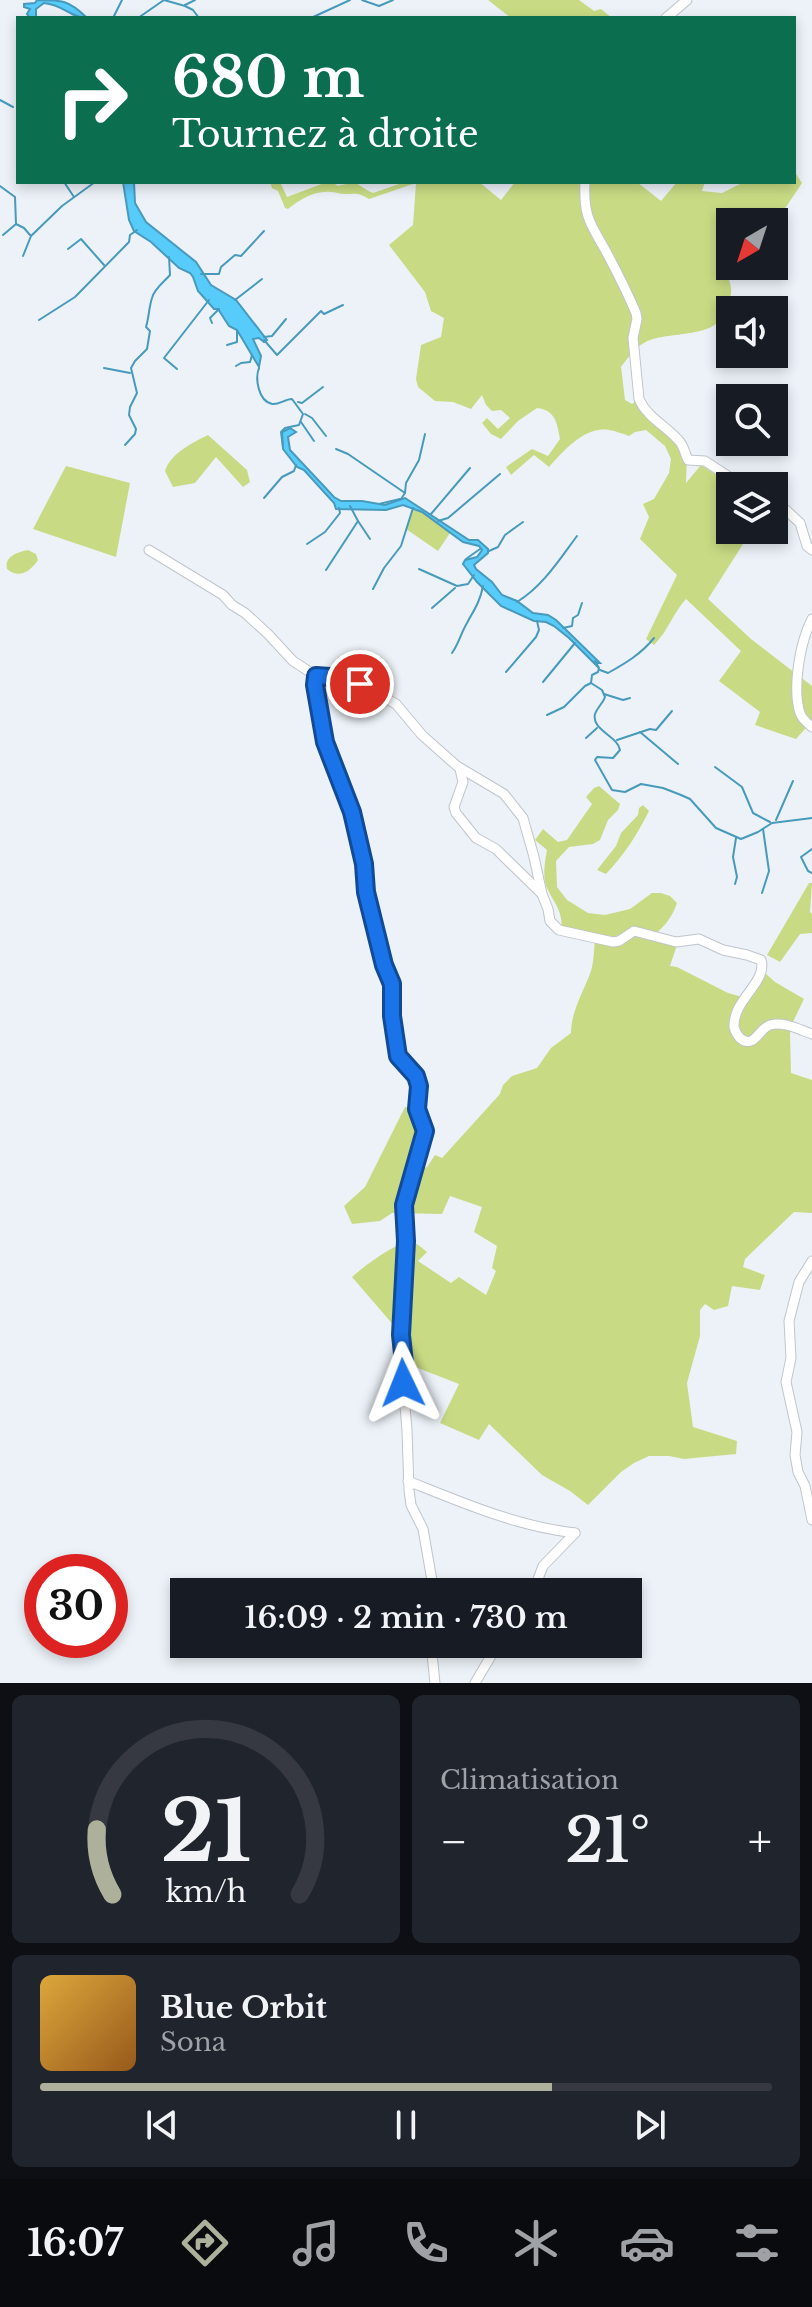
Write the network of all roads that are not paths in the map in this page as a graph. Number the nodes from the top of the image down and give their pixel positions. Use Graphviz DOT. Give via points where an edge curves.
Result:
graph roads {
  1 [pos="687,0"];
  2 [pos="668,16"];
  3 [pos="585,184"];
  4 [pos="722,472"];
  5 [pos="788,512"];
  6 [pos="149,550"];
  7 [pos="812,550"];
  8 [pos="812,619"];
  9 [pos="316,676"];
  10 [pos="812,727"];
  11 [pos="460,769"];
  12 [pos="542,894"];
  13 [pos="812,1034"];
  14 [pos="812,1261"];
  15 [pos="408,1481"];
  16 [pos="812,1520"];
  17 [pos="432,1578"];
  18 [pos="538,1578"];
  19 [pos="432,1658"];
  20 [pos="490,1658"];
  21 [pos="435,1683"];
  22 [pos="475,1683"];
  1 -- 2 [label="street"];
  3 -- 4 [label="street" via="589,223 636,313 639,399 655,422 679,441 688,460 705,461"];
  5 -- 7 [label="street" via="800,523"];
  6 -- 9 [label="street" via="223,595"];
  8 -- 10 [label="street" via="800,651 798,682 800,713"];
  9 -- 11 [label="street" via="354,681 396,704"];
  9 -- 15 [label="street" via="325,742 352,812 366,892 393,989 398,1056 417,1078 417,1109 425,1131 404,1205 401,1335"];
  11 -- 12 [label="street" via="504,794 523,818"];
  11 -- 12 [label="street" via="463,782 454,810 476,838 496,849"];
  12 -- 13 [label="street" via="550,921 561,930 613,942 634,931 676,942 699,939 759,958 761,976 739,1007 734,1027 739,1037 749,1041 776,1024"];
  14 -- 16 [label="street" via="799,1282 789,1321 786,1382 797,1432 798,1472"];
  15 -- 17 [label="street"];
  15 -- 18 [label="street" via="496,1516 575,1533"];
  19 -- 21 [label="street"];
  20 -- 22 [label="street"];
}
